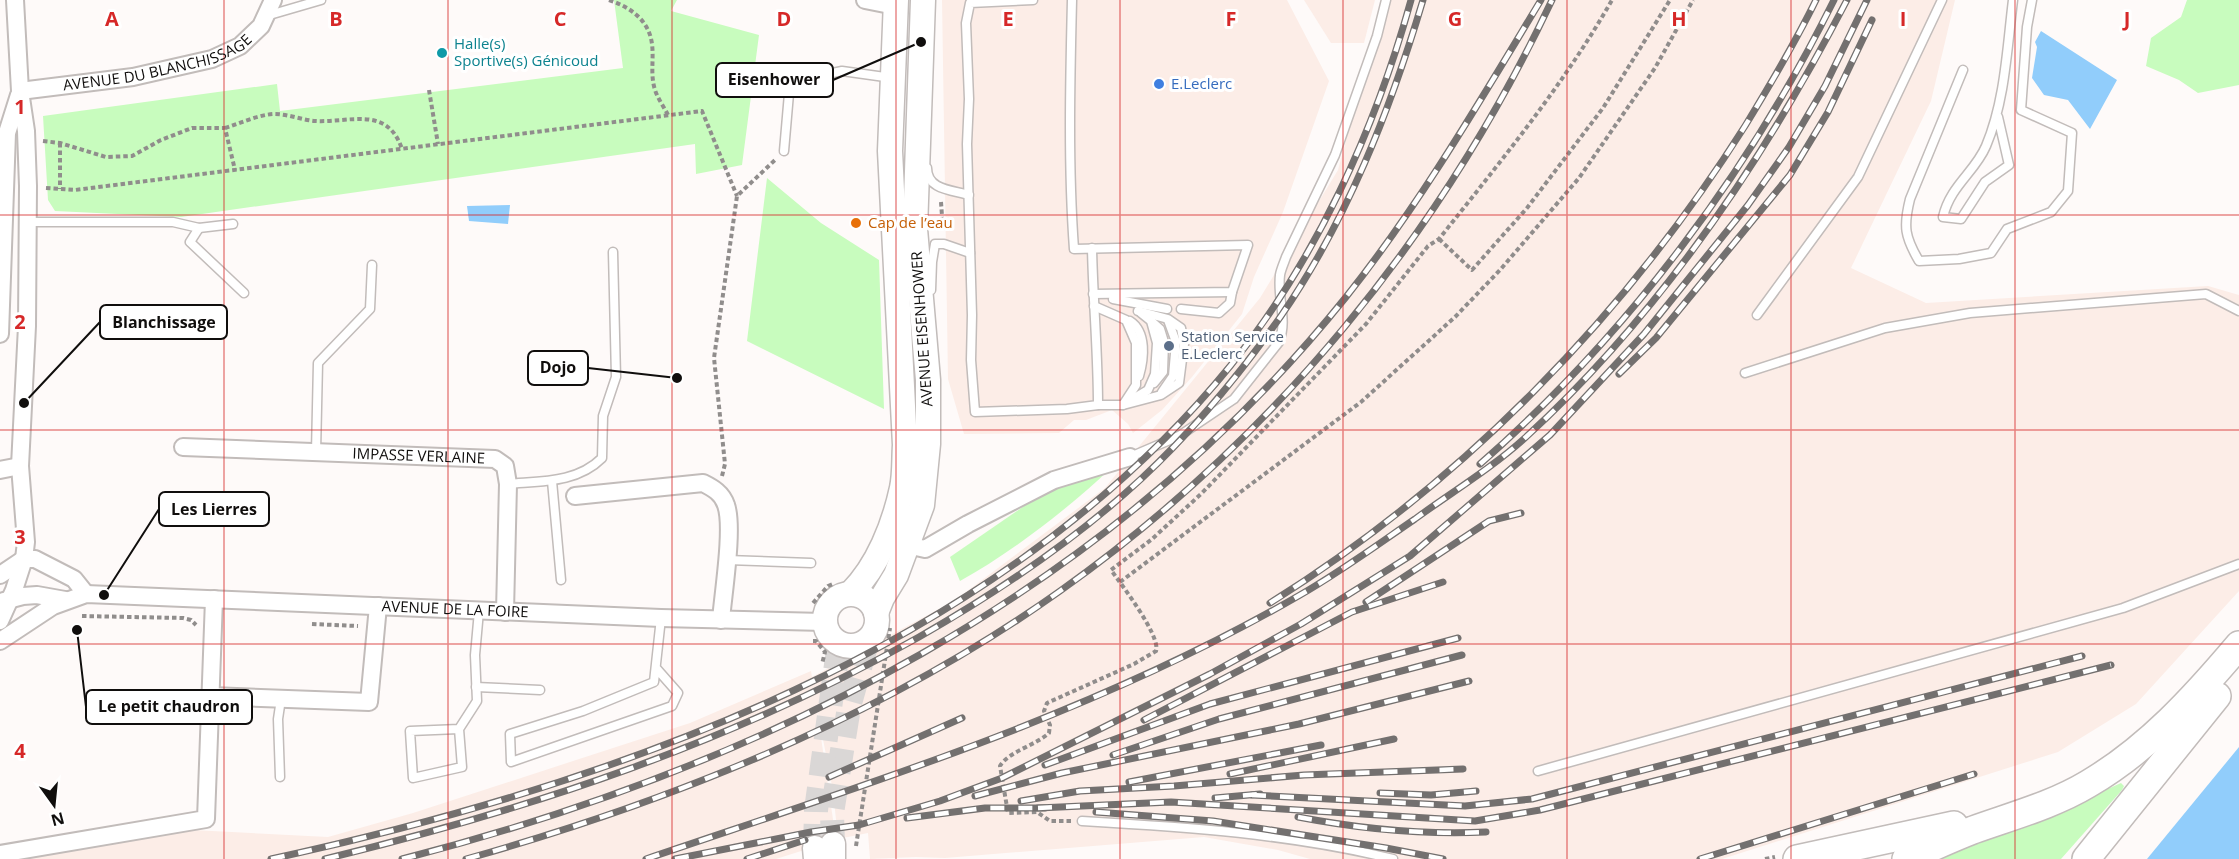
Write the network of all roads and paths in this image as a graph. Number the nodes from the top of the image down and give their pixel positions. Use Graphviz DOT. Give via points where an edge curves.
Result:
graph roads {
  1 [pos="15,0"];
  2 [pos="273,0"];
  3 [pos="321,0"];
  4 [pos="609,0"];
  5 [pos="865,0"];
  6 [pos="923,0"];
  7 [pos="1033,0"];
  8 [pos="1072,0"];
  9 [pos="1386,0"];
  10 [pos="1612,0"];
  11 [pos="1670,0"];
  12 [pos="1694,0"];
  13 [pos="1942,0"];
  14 [pos="2013,0"];
  15 [pos="2032,0"];
  16 [pos="896,3"];
  17 [pos="266,16"];
  18 [pos="1963,70"];
  19 [pos="893,79"];
  20 [pos="919,84"];
  21 [pos="429,90"];
  22 [pos="20,92"];
  23 [pos="668,115"];
  24 [pos="1998,117"];
  25 [pos="225,129"];
  26 [pos="41,130"];
  27 [pos="60,143"];
  28 [pos="438,144"];
  29 [pos="402,149"];
  30 [pos="784,151"];
  31 [pos="890,152"];
  32 [pos="235,170"];
  33 [pos="42,188"];
  34 [pos="60,189"];
  35 [pos="969,195"];
  36 [pos="737,196"];
  37 [pos="2,220"];
  38 [pos="27,222"];
  39 [pos="233,224"];
  40 [pos="199,228"];
  41 [pos="915,229"];
  42 [pos="1439,239"];
  43 [pos="935,244"];
  44 [pos="1092,248"];
  45 [pos="613,252"];
  46 [pos="970,253"];
  47 [pos="372,266"];
  48 [pos="1232,292"];
  49 [pos="244,293"];
  50 [pos="1093,294"];
  51 [pos="1113,299"];
  52 [pos="1094,306"];
  53 [pos="1167,309"];
  54 [pos="1181,309"];
  55 [pos="2239,311"];
  56 [pos="1757,315"];
  57 [pos="0,334"];
  58 [pos="1744,373"];
  59 [pos="928,380"];
  60 [pos="1098,405"];
  61 [pos="1123,405"];
  62 [pos="183,447"];
  63 [pos="316,452"];
  64 [pos="1130,457"];
  65 [pos="20,466"];
  66 [pos="0,470"];
  67 [pos="552,481"];
  68 [pos="508,484"];
  69 [pos="718,491"];
  70 [pos="575,496"];
  71 [pos="907,546"];
  72 [pos="24,559"];
  73 [pos="726,560"];
  74 [pos="811,563"];
  75 [pos="2239,564"];
  76 [pos="0,575"];
  77 [pos="561,580"];
  78 [pos="1120,582"];
  79 [pos="843,588"];
  80 [pos="86,594"];
  81 [pos="214,599"];
  82 [pos="4,601"];
  83 [pos="72,605"];
  84 [pos="378,606"];
  85 [pos="479,611"];
  86 [pos="505,612"];
  87 [pos="661,618"];
  88 [pos="883,619"];
  89 [pos="721,620"];
  90 [pos="0,621"];
  91 [pos="786,621"];
  92 [pos="824,622"];
  93 [pos="309,624"];
  94 [pos="202,625"];
  95 [pos="377,628"];
  96 [pos="806,640"];
  97 [pos="0,641"];
  98 [pos="2239,645"];
  99 [pos="822,664"];
  100 [pos="656,668"];
  101 [pos="2239,670"];
  102 [pos="476,687"];
  103 [pos="540,690"];
  104 [pos="212,696"];
  105 [pos="281,699"];
  106 [pos="459,729"];
  107 [pos="1538,771"];
  108 [pos="280,777"];
  109 [pos="2125,809"];
  110 [pos="2023,812"];
  111 [pos="1082,821"];
  112 [pos="856,849"];
  113 [pos="0,854"];
  114 [pos="1787,858"];
  115 [pos="1393,859"];
  116 [pos="1765,859"];
  117 [pos="1906,859"];
  118 [pos="2077,859"];
  119 [pos="2086,859"];
  1 -- 22 [label="street"];
  2 -- 17 [label="street, AVENUE DU BLANCHISSAGE"];
  3 -- 17 [label="lane"];
  4 -- 23 [label="path" via="627,6 643,22 652,44 655,92"];
  5 -- 16 [label="street"];
  6 -- 20 [label="main road, AVENUE EISENHOWER"];
  7 -- 35 [label="lane" via="970,3 966,23"];
  8 -- 44 [label="lane" via="1069,97 1074,249"];
  9 -- 64 [label="lane" via="1335,156 1286,257 1281,273 1283,332 1278,342 1234,399 1179,436"];
  10 -- 42 [label="path" via="1528,127"];
  11 -- 42 [label="path" via="1603,108 1527,208 1472,270"];
  12 -- 78 [label="path" via="1655,68 1579,178 1455,317 1361,402"];
  13 -- 56 [label="lane" via="1858,177"];
  14 -- 24 [label="lane"];
  15 -- 18 [label="lane" via="2020,110 2072,133 2068,191 2051,212 2007,229 1991,253 1959,260 1919,261 1908,243 1904,222"];
  16 -- 19 [label="main road, AVENUE EISENHOWER"];
  17 -- 22 [label="street, AVENUE DU BLANCHISSAGE" via="240,46 212,58 133,77"];
  19 -- 30 [label="lane" via="842,71 790,82"];
  19 -- 31 [label="main road, AVENUE EISENHOWER"];
  20 -- 35 [label="lane" via="926,101 927,176 935,186"];
  20 -- 41 [label="main road, AVENUE EISENHOWER"];
  21 -- 28 [label="path"];
  22 -- 37 [label="street" via="7,133"];
  22 -- 38 [label="street" via="26,131"];
  23 -- 28 [label="path"];
  23 -- 36 [label="path" via="702,111"];
  24 -- 24 [label="lane" via="1985,150 1946,203 1943,217 1961,219 1985,182 2009,165"];
  25 -- 27 [label="path" via="192,128 132,156 106,157"];
  25 -- 29 [label="path" via="276,114 317,121 374,120 392,129"];
  25 -- 32 [label="path"];
  26 -- 27 [label="path" via="41,141"];
  27 -- 34 [label="path"];
  28 -- 29 [label="path"];
  29 -- 32 [label="path"];
  30 -- 36 [label="path"];
  31 -- 41 [label="lane" via="899,179 903,212"];
  31 -- 79 [label="main road, AVENUE EISENHOWER" via="903,486 878,557 863,581"];
  32 -- 34 [label="path"];
  33 -- 34 [label="path"];
  35 -- 46 [label="lane"];
  36 -- 69 [label="path" via="714,358 725,464"];
  37 -- 57 [label="street"];
  38 -- 40 [label="lane" via="173,222"];
  38 -- 65 [label="street"];
  39 -- 40 [label="lane"];
  40 -- 49 [label="lane" via="190,242"];
  41 -- 43 [label="lane"];
  41 -- 59 [label="main road, AVENUE EISENHOWER"];
  42 -- 78 [label="path" via="1428,246 1366,324 1201,494 1111,570"];
  43 -- 46 [label="lane"];
  43 -- 59 [label="lane"];
  44 -- 48 [label="lane" via="1248,245"];
  44 -- 50 [label="lane"];
  45 -- 67 [label="lane" via="616,377 603,416 602,458 590,470"];
  46 -- 60 [label="lane" via="975,411"];
  47 -- 63 [label="lane" via="370,309 318,363"];
  48 -- 50 [label="lane"];
  48 -- 54 [label="lane" via="1230,303 1219,313"];
  50 -- 52 [label="lane"];
  51 -- 53 [label="lane"];
  52 -- 60 [label="lane"];
  52 -- 61 [label="lane" via="1135,325 1142,338 1142,365 1136,385"];
  55 -- 58 [label="lane" via="2206,294 1970,313 1885,328"];
  59 -- 71 [label="main road, AVENUE EISENHOWER" via="922,505"];
  60 -- 61 [label="lane"];
  61 -- 61 [label="lane" via="1161,395 1173,376 1176,342 1168,319 1138,311 1151,321 1157,343 1155,374 1148,390"];
  62 -- 63 [label="street, IMPASSE VERLAINE"];
  63 -- 68 [label="street, IMPASSE VERLAINE" via="495,459 505,466"];
  64 -- 71 [label="street" via="1054,480 925,549"];
  65 -- 66 [label="street"];
  65 -- 72 [label="street"];
  67 -- 68 [label="lane"];
  67 -- 77 [label="lane"];
  68 -- 86 [label="street, IMPASSE VERLAINE"];
  69 -- 70 [label="street" via="703,483"];
  69 -- 73 [label="street" via="726,503 729,520"];
  71 -- 88 [label="main road, AVENUE EISENHOWER" via="882,598"];
  72 -- 76 [label="street"];
  72 -- 80 [label="street" via="35,559 74,579"];
  72 -- 82 [label="street" via="14,590"];
  73 -- 74 [label="lane"];
  73 -- 89 [label="street"];
  75 -- 107 [label="lane" via="2123,608"];
  78 -- 111 [label="path" via="1148,625 1158,646 1156,651 1047,703 1044,711 1049,733 1000,766 1008,813 1037,812 1050,821"];
  79 -- 88 [label="main road" via="862,596"];
  79 -- 91 [label="path" via="828,586 807,609 785,608"];
  79 -- 92 [label="main road" via="841,595 831,601"];
  80 -- 81 [label="street, AVENUE DE LA FOIRE"];
  80 -- 83 [label="street, AVENUE DE LA FOIRE"];
  81 -- 84 [label="street, AVENUE DE LA FOIRE"];
  81 -- 104 [label="street"];
  82 -- 83 [label="street, AVENUE DE LA FOIRE" via="37,595"];
  82 -- 90 [label="street"];
  83 -- 94 [label="path" via="77,616 183,618"];
  83 -- 97 [label="street, AVENUE DE LA FOIRE" via="53,606"];
  84 -- 85 [label="street, AVENUE DE LA FOIRE"];
  84 -- 95 [label="street"];
  85 -- 86 [label="street, AVENUE DE LA FOIRE"];
  85 -- 102 [label="lane"];
  86 -- 87 [label="street, AVENUE DE LA FOIRE"];
  87 -- 89 [label="street, AVENUE DE LA FOIRE"];
  87 -- 100 [label="lane"];
  88 -- 92 [label="main road" via="868,639 849,646 839,643 826,630"];
  88 -- 112 [label="path"];
  89 -- 91 [label="street, AVENUE DE LA FOIRE"];
  91 -- 92 [label="street, AVENUE DE LA FOIRE"];
  93 -- 95 [label="path"];
  95 -- 105 [label="street" via="369,702"];
  96 -- 99 [label="path" via="816,641 825,652"];
  98 -- 110 [label="main road" via="2183,708 2128,757 2087,785"];
  100 -- 100 [label="lane" via="654,682 583,711 510,734 511,762 672,706 678,693"];
  101 -- 109 [label="main road"];
  102 -- 103 [label="lane"];
  102 -- 106 [label="lane" via="477,701"];
  104 -- 105 [label="street"];
  104 -- 113 [label="street" via="206,819"];
  105 -- 108 [label="lane"];
  106 -- 106 [label="lane" via="462,767 413,778 410,731"];
  109 -- 118 [label="main road"];
  109 -- 119 [label="main road"];
  110 -- 114 [label="main road"];
  110 -- 117 [label="main road"];
  111 -- 115 [label="lane" via="1207,828"];
  114 -- 116 [label="path"];
}
